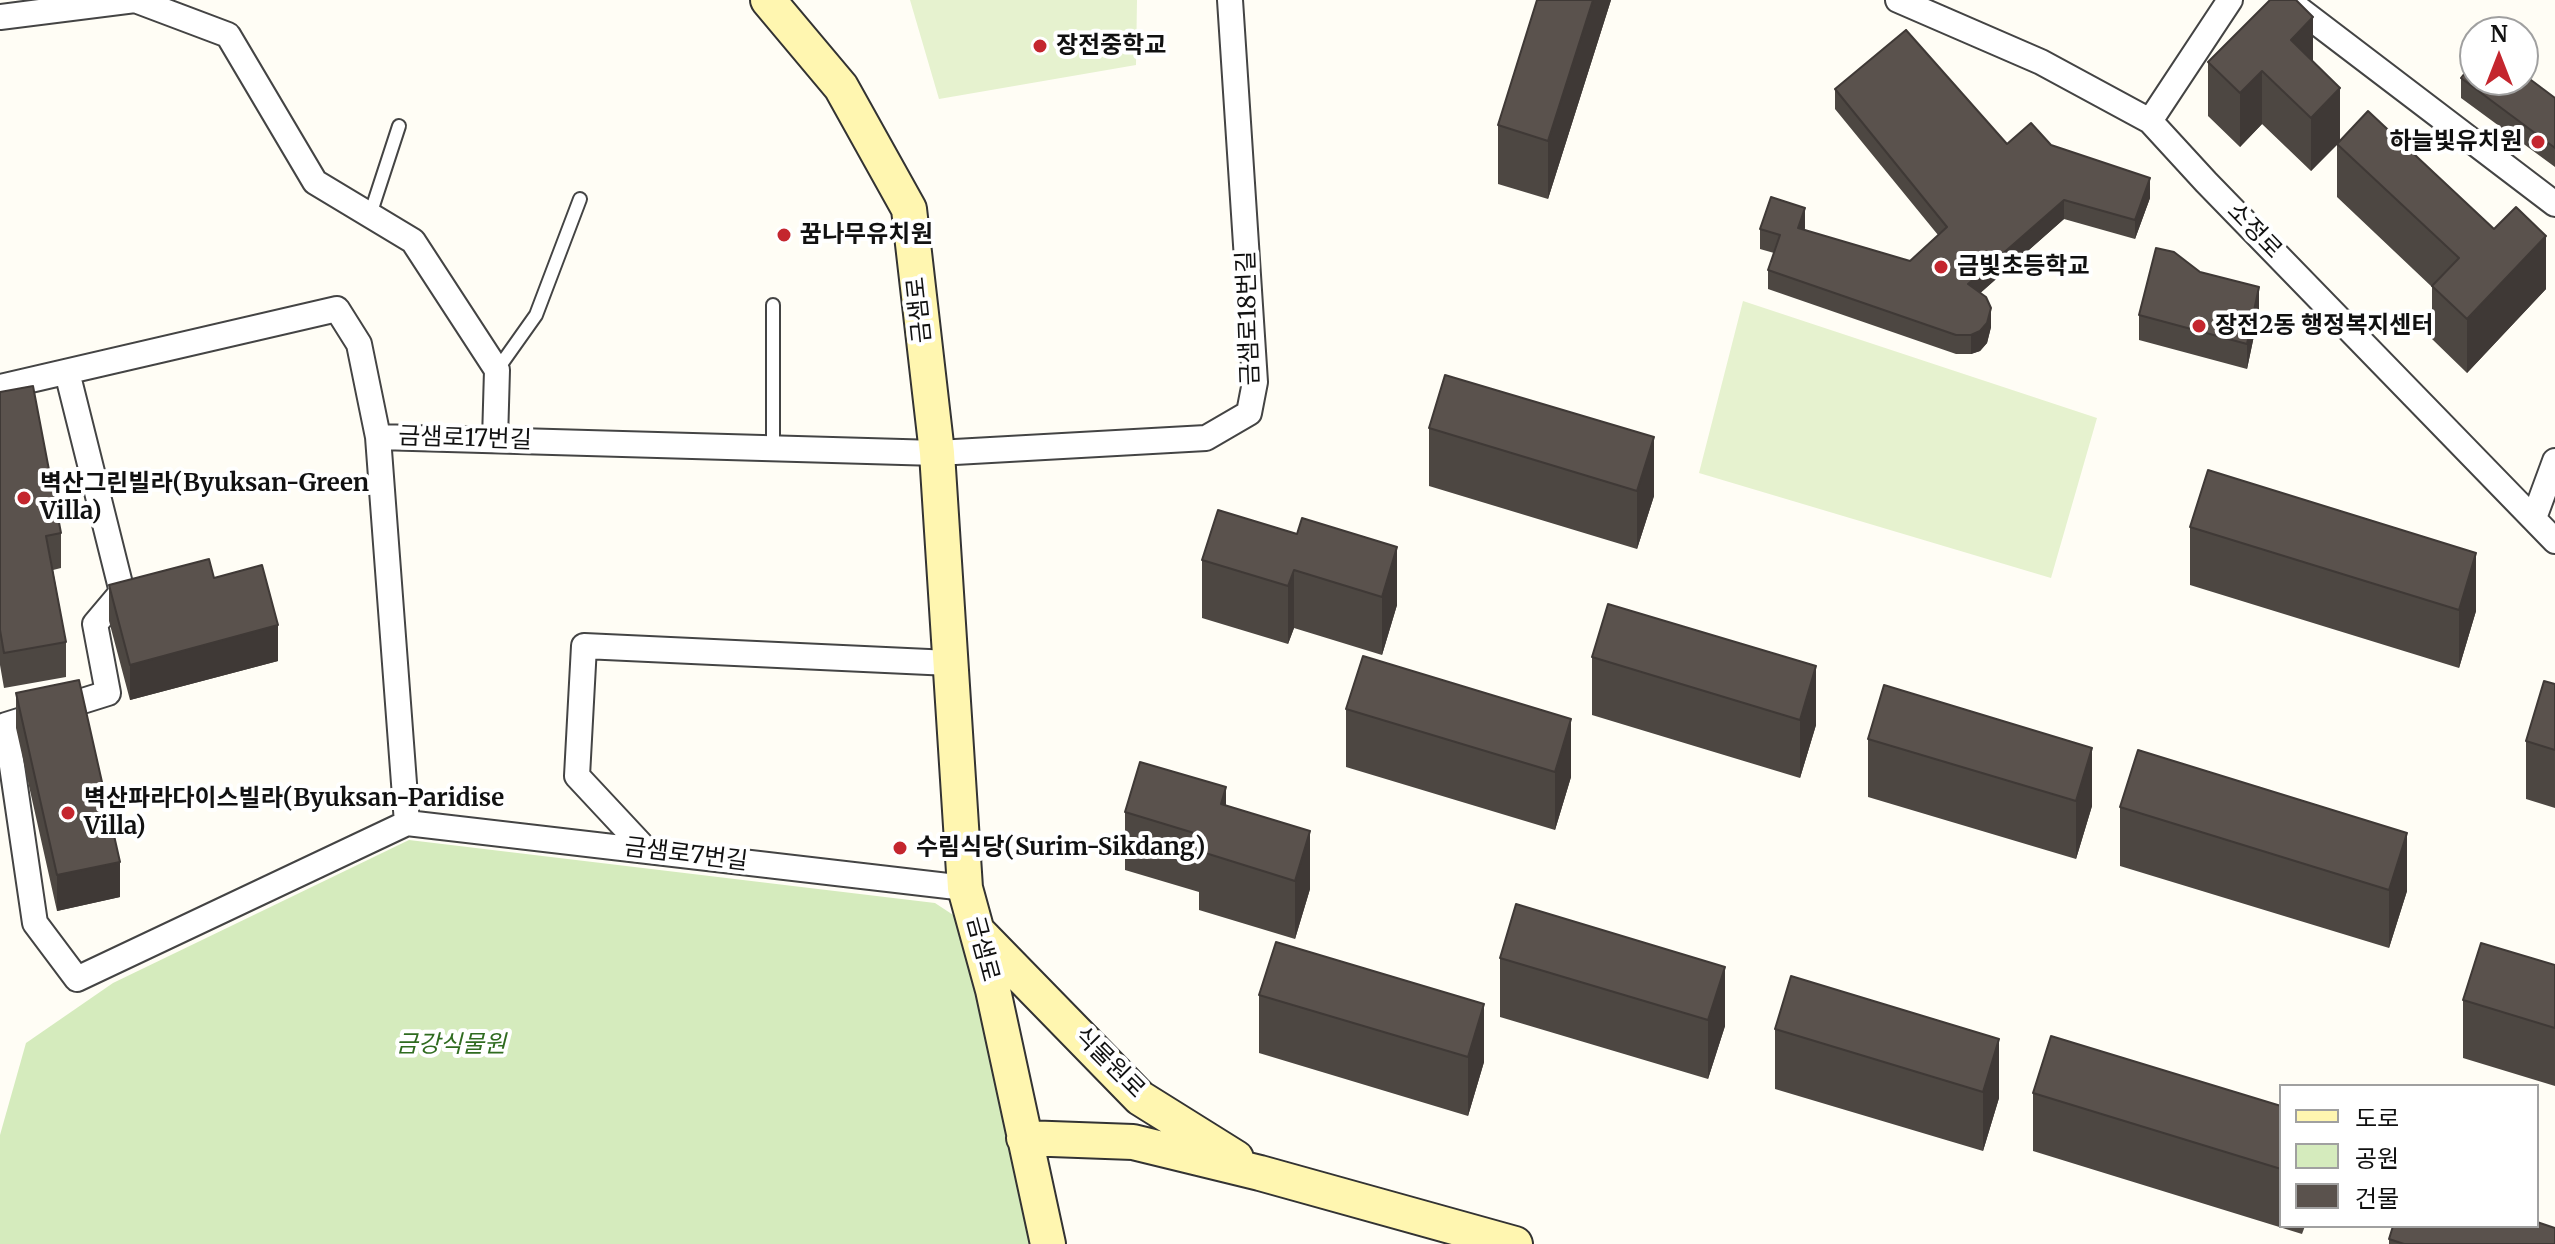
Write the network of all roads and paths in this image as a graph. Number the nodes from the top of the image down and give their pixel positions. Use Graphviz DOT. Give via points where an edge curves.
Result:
graph roads {
  1 [pos="768,0"];
  2 [pos="1230,0"];
  3 [pos="1898,0"];
  4 [pos="2230,0"];
  5 [pos="2287,0"];
  6 [pos="0,17"];
  7 [pos="2150,121"];
  8 [pos="399,126"];
  9 [pos="580,199"];
  10 [pos="2555,204"];
  11 [pos="370,215"];
  12 [pos="773,305"];
  13 [pos="497,370"];
  14 [pos="67,372"];
  15 [pos="0,387"];
  16 [pos="378,437"];
  17 [pos="495,440"];
  18 [pos="773,448"];
  19 [pos="937,453"];
  20 [pos="2555,461"];
  21 [pos="2534,518"];
  22 [pos="2555,541"];
  23 [pos="950,663"];
  24 [pos="407,823"];
  25 [pos="647,851"];
  26 [pos="965,888"];
  27 [pos="976,930"];
  28 [pos="1024,1138"];
  29 [pos="1260,1173"];
  30 [pos="1048,1244"];
  31 [pos="1515,1244"];
  1 -- 19 [label="main road, 금샘로" via="841,87 909,209"];
  2 -- 19 [label="street, 금샘로18번길" via="1255,382 1249,413 1206,438"];
  3 -- 7 [label="street, 소정로" via="2041,62"];
  4 -- 7 [label="street"];
  5 -- 10 [label="street"];
  6 -- 11 [label="street" via="135,0 228,35 315,182"];
  7 -- 21 [label="street, 소정로"];
  8 -- 11 [label="lane"];
  9 -- 13 [label="lane" via="536,315"];
  11 -- 13 [label="street" via="413,241"];
  12 -- 18 [label="lane"];
  13 -- 17 [label="street"];
  14 -- 15 [label="street, 금샘로17번길"];
  14 -- 16 [label="street, 금샘로17번길" via="337,309 359,344"];
  14 -- 24 [label="street" via="122,592 95,624 108,693 6,725 35,923 77,979"];
  16 -- 17 [label="street, 금샘로17번길"];
  16 -- 24 [label="street"];
  17 -- 18 [label="street, 금샘로17번길"];
  18 -- 19 [label="street, 금샘로17번길"];
  19 -- 23 [label="main road, 금샘로"];
  20 -- 21 [label="street"];
  21 -- 22 [label="street, 소정로"];
  23 -- 25 [label="street" via="584,646 577,776"];
  23 -- 26 [label="main road, 금샘로"];
  24 -- 25 [label="street, 금샘로7번길"];
  25 -- 26 [label="street, 금샘로7번길"];
  26 -- 27 [label="main road, 금샘로"];
  27 -- 28 [label="main road, 금샘로"];
  27 -- 29 [label="main road, 식물원로" via="1140,1098"];
  28 -- 29 [label="main road, 식물원로" via="1133,1142"];
  28 -- 30 [label="main road, 금샘로"];
  29 -- 31 [label="main road, 식물원로"];
}
